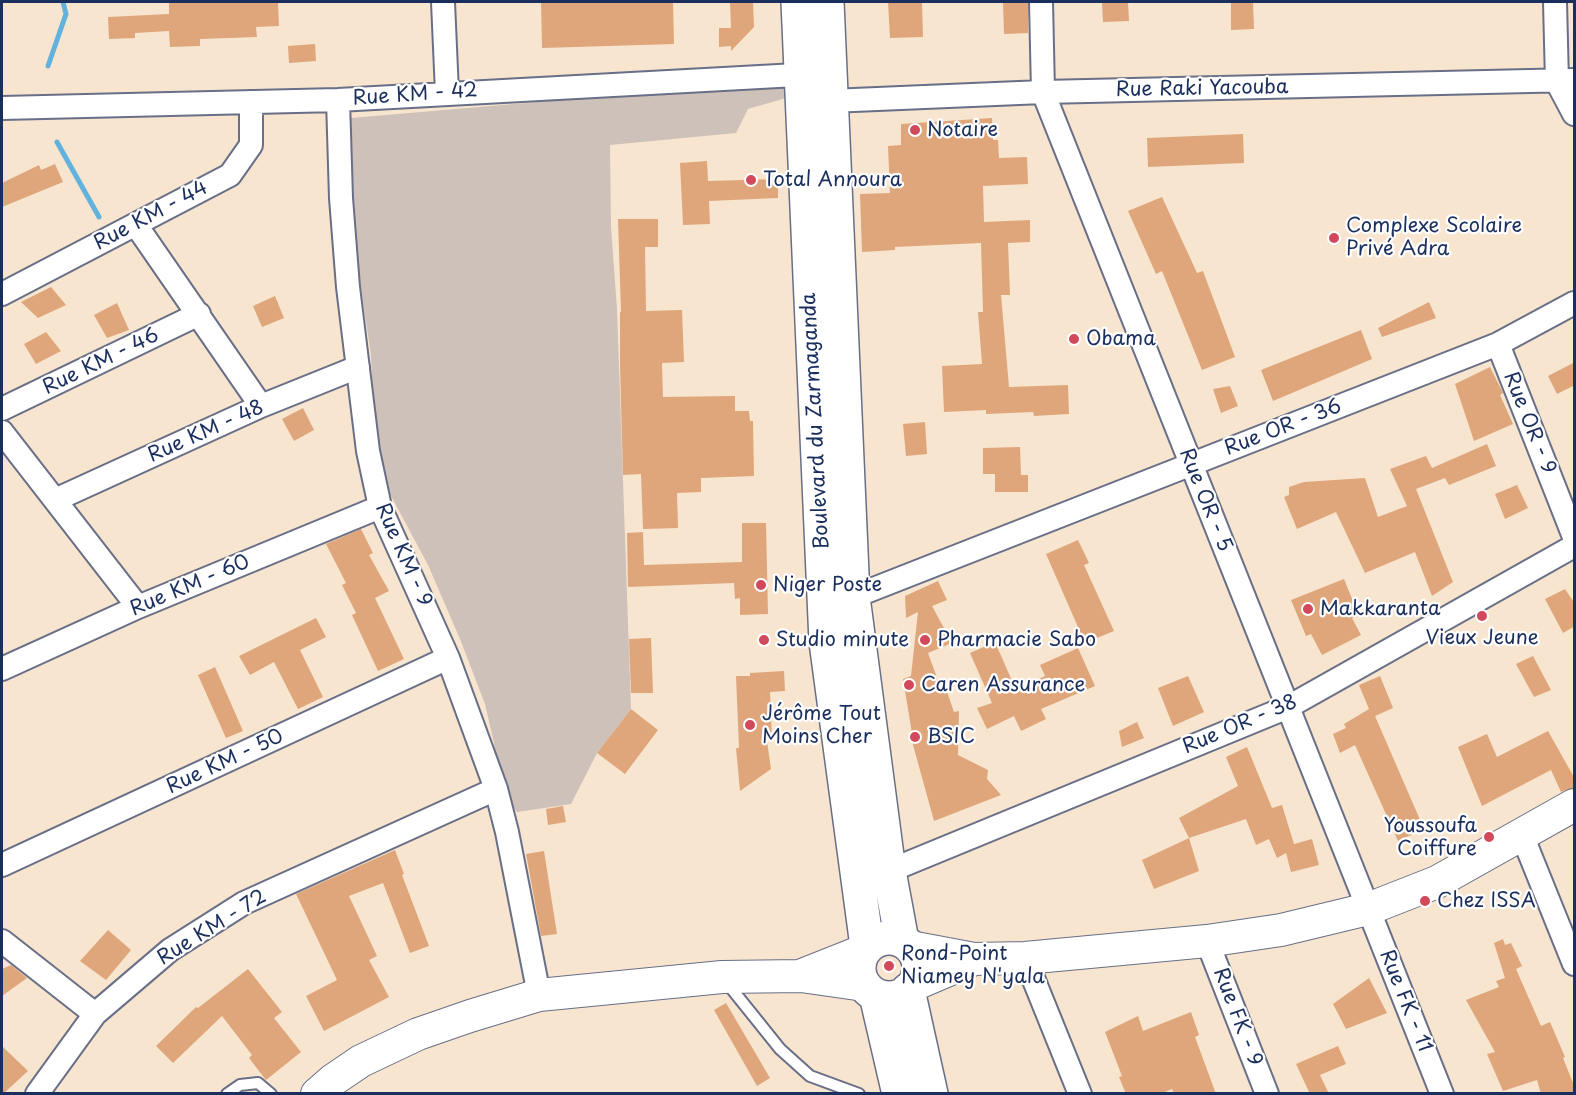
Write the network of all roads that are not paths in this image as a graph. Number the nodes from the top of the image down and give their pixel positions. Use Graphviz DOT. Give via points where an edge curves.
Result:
graph roads {
  1 [pos="443,2"];
  2 [pos="798,2"];
  3 [pos="827,2"];
  4 [pos="1041,2"];
  5 [pos="1555,2"];
  6 [pos="1566,81"];
  7 [pos="820,83"];
  8 [pos="1042,92"];
  9 [pos="447,93"];
  10 [pos="338,100"];
  11 [pos="251,102"];
  12 [pos="2,108"];
  13 [pos="1575,114"];
  14 [pos="136,225"];
  15 [pos="2,294"];
  16 [pos="1575,303"];
  17 [pos="199,314"];
  18 [pos="1498,344"];
  19 [pos="358,367"];
  20 [pos="261,406"];
  21 [pos="2,409"];
  22 [pos="2,432"];
  23 [pos="1191,464"];
  24 [pos="55,501"];
  25 [pos="380,507"];
  26 [pos="1575,537"];
  27 [pos="1575,546"];
  28 [pos="853,597"];
  29 [pos="138,607"];
  30 [pos="448,658"];
  31 [pos="2,669"];
  32 [pos="1288,707"];
  33 [pos="496,789"];
  34 [pos="1575,806"];
  35 [pos="1522,835"];
  36 [pos="2,865"];
  37 [pos="889,871"];
  38 [pos="1368,909"];
  39 [pos="1207,940"];
  40 [pos="2,941"];
  41 [pos="906,944"];
  42 [pos="866,948"];
  43 [pos="1025,958"];
  44 [pos="974,959"];
  45 [pos="1575,964"];
  46 [pos="801,976"];
  47 [pos="722,977"];
  48 [pos="911,988"];
  49 [pos="870,990"];
  50 [pos="539,995"];
  51 [pos="95,1014"];
  52 [pos="37,1094"];
  53 [pos="227,1094"];
  54 [pos="271,1094"];
  55 [pos="317,1094"];
  56 [pos="859,1094"];
  57 [pos="899,1094"];
  58 [pos="931,1094"];
  59 [pos="1080,1094"];
  60 [pos="1267,1094"];
  61 [pos="1443,1094"];
  1 -- 9 [label="street"];
  2 -- 7 [label="main road, Boulevard du Zarmaganda"];
  3 -- 7 [label="main road, Boulevard du Zarmaganda"];
  4 -- 8 [label="street"];
  5 -- 6 [label="street"];
  6 -- 8 [label="street, Rue Raki Yacouba"];
  6 -- 13 [label="street"];
  7 -- 8 [label="street, Rue Raki Yacouba"];
  7 -- 9 [label="street, Rue KM - 42"];
  7 -- 28 [label="main road, Boulevard du Zarmaganda"];
  7 -- 42 [label="main road, Boulevard du Zarmaganda" via="826,642"];
  8 -- 23 [label="street, Rue OR - 5"];
  9 -- 10 [label="street, Rue KM - 42"];
  10 -- 11 [label="street, Rue KM - 42"];
  10 -- 19 [label="street, Rue KM - 9" via="342,210"];
  11 -- 12 [label="street, Rue KM - 42"];
  11 -- 14 [label="street, Rue KM - 44" via="252,145 230,175"];
  14 -- 15 [label="street, Rue KM - 44"];
  14 -- 17 [label="street"];
  16 -- 18 [label="street, Rue OR - 36"];
  17 -- 20 [label="street"];
  17 -- 21 [label="street, Rue KM - 46"];
  18 -- 23 [label="street, Rue OR - 36"];
  18 -- 26 [label="street, Rue OR - 9"];
  19 -- 20 [label="street, Rue KM - 48"];
  19 -- 25 [label="street, Rue KM - 9" via="368,450"];
  20 -- 24 [label="street, Rue KM - 48"];
  22 -- 24 [label="street"];
  23 -- 28 [label="street, Rue OR - 36"];
  23 -- 32 [label="street, Rue OR - 5"];
  24 -- 29 [label="street"];
  25 -- 29 [label="street, Rue KM - 60"];
  25 -- 30 [label="street, Rue KM - 9"];
  27 -- 32 [label="street, Rue OR - 38"];
  28 -- 37 [label="main road, Boulevard du Zarmaganda"];
  29 -- 31 [label="street, Rue KM - 60"];
  30 -- 33 [label="street, Rue KM - 9"];
  30 -- 36 [label="street, Rue KM - 50"];
  32 -- 37 [label="street, Rue OR - 38"];
  32 -- 38 [label="street, Rue OR - 5"];
  33 -- 50 [label="street, Rue KM - 9"];
  33 -- 51 [label="street, Rue KM - 72" via="244,903 170,950"];
  34 -- 35 [label="main road"];
  35 -- 38 [label="main road" via="1437,882"];
  35 -- 45 [label="street"];
  37 -- 41 [label="main road, Boulevard du Zarmaganda"];
  38 -- 39 [label="main road" via="1281,930"];
  38 -- 61 [label="street, Rue FK - 11"];
  39 -- 43 [label="main road"];
  39 -- 60 [label="street, Rue FK - 9"];
  40 -- 51 [label="street"];
  41 -- 42 [label="main road" via="884,938"];
  41 -- 44 [label="main road"];
  41 -- 48 [label="main road" via="919,969"];
  42 -- 46 [label="main road"];
  42 -- 49 [label="main road" via="859,964 860,979"];
  43 -- 44 [label="main road"];
  43 -- 59 [label="street"];
  44 -- 48 [label="main road"];
  46 -- 47 [label="main road"];
  46 -- 49 [label="main road"];
  47 -- 50 [label="main road"];
  47 -- 56 [label="lane" via="780,1049 810,1076"];
  48 -- 49 [label="main road" via="893,997"];
  48 -- 58 [label="main road"];
  49 -- 57 [label="main road"];
  50 -- 55 [label="main road" via="418,1034 361,1061"];
  51 -- 52 [label="street, Rue KM - 72"];
  53 -- 54 [label="lane" via="240,1084 258,1083"];
}
